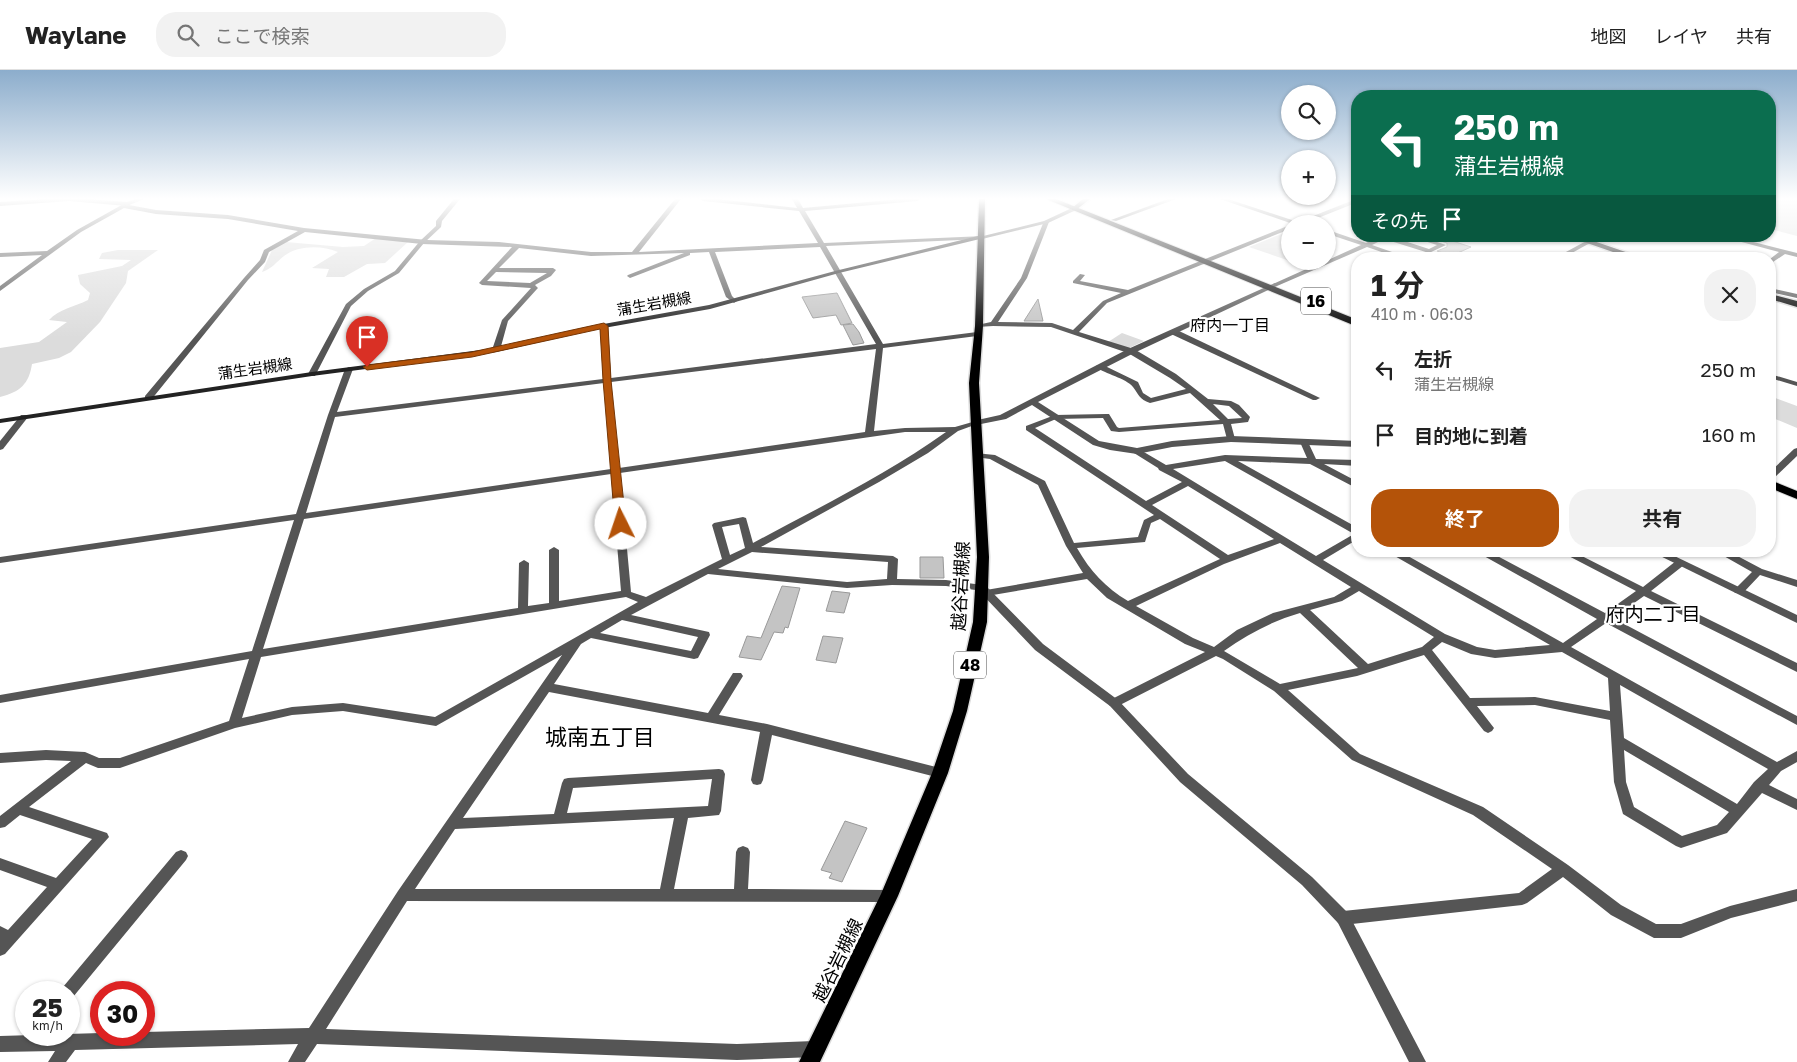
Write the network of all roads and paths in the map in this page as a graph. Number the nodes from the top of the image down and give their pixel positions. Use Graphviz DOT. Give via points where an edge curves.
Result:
graph roads {
  1 [pos="58,245"];
  2 [pos="276,245"];
  3 [pos="420,245"];
  4 [pos="500,245"];
  5 [pos="641,245"];
  6 [pos="816,245"];
  7 [pos="822,245"];
  8 [pos="948,245"];
  9 [pos="982,245"];
  10 [pos="1037,245"];
  11 [pos="1171,245"];
  12 [pos="1173,245"];
  13 [pos="1245,245"];
  14 [pos="1366,245"];
  15 [pos="1411,245"];
  16 [pos="1441,245"];
  17 [pos="1582,245"];
  18 [pos="1598,245"];
  19 [pos="1758,245"];
  20 [pos="517,246"];
  21 [pos="712,250"];
  22 [pos="696,251"];
  23 [pos="1388,252"];
  24 [pos="1569,252"];
  25 [pos="1620,252"];
  26 [pos="1784,252"];
  27 [pos="47,253"];
  28 [pos="634,254"];
  29 [pos="0,255"];
  30 [pos="1797,256"];
  31 [pos="1776,258"];
  32 [pos="1208,260"];
  33 [pos="494,270"];
  34 [pos="837,272"];
  35 [pos="1082,275"];
  36 [pos="630,276"];
  37 [pos="531,285"];
  38 [pos="1272,286"];
  39 [pos="0,289"];
  40 [pos="1776,291"];
  41 [pos="1129,292"];
  42 [pos="1797,296"];
  43 [pos="1776,298"];
  44 [pos="734,301"];
  45 [pos="1797,304"];
  46 [pos="1351,315"];
  47 [pos="1351,321"];
  48 [pos="993,324"];
  49 [pos="604,326"];
  50 [pos="978,330"];
  51 [pos="1075,332"];
  52 [pos="1174,332"];
  53 [pos="880,345"];
  54 [pos="496,350"];
  55 [pos="1131,351"];
  56 [pos="1100,367"];
  57 [pos="349,369"];
  58 [pos="312,374"];
  59 [pos="1776,378"];
  60 [pos="607,380"];
  61 [pos="1797,384"];
  62 [pos="1191,390"];
  63 [pos="148,398"];
  64 [pos="1316,398"];
  65 [pos="1032,402"];
  66 [pos="1205,402"];
  67 [pos="332,415"];
  68 [pos="24,417"];
  69 [pos="1055,417"];
  70 [pos="0,421"];
  71 [pos="1226,421"];
  72 [pos="976,423"];
  73 [pos="955,429"];
  74 [pos="869,434"];
  75 [pos="1231,439"];
  76 [pos="1304,442"];
  77 [pos="1351,444"];
  78 [pos="0,447"];
  79 [pos="1137,451"];
  80 [pos="1797,451"];
  81 [pos="978,455"];
  82 [pos="1225,458"];
  83 [pos="1313,462"];
  84 [pos="1351,463"];
  85 [pos="1162,468"];
  86 [pos="616,471"];
  87 [pos="1776,471"];
  88 [pos="1351,482"];
  89 [pos="1187,483"];
  90 [pos="1776,486"];
  91 [pos="1776,493"];
  92 [pos="1797,495"];
  93 [pos="1797,502"];
  94 [pos="1145,504"];
  95 [pos="1160,515"];
  96 [pos="300,516"];
  97 [pos="1351,530"];
  98 [pos="1351,538"];
  99 [pos="1282,539"];
  100 [pos="1071,546"];
  101 [pos="750,549"];
  102 [pos="554,550"];
  103 [pos="1401,557"];
  104 [pos="1491,557"];
  105 [pos="1576,557"];
  106 [pos="1668,557"];
  107 [pos="1731,557"];
  108 [pos="1227,559"];
  109 [pos="0,560"];
  110 [pos="727,560"];
  111 [pos="1316,560"];
  112 [pos="524,563"];
  113 [pos="1680,563"];
  114 [pos="706,571"];
  115 [pos="1758,571"];
  116 [pos="1090,575"];
  117 [pos="892,582"];
  118 [pos="1797,584"];
  119 [pos="1359,586"];
  120 [pos="985,590"];
  121 [pos="1644,591"];
  122 [pos="1739,591"];
  123 [pos="626,594"];
  124 [pos="647,601"];
  125 [pos="1130,605"];
  126 [pos="554,606"];
  127 [pos="1302,609"];
  128 [pos="523,611"];
  129 [pos="619,616"];
  130 [pos="1604,618"];
  131 [pos="1797,619"];
  132 [pos="1441,636"];
  133 [pos="583,637"];
  134 [pos="1563,648"];
  135 [pos="1426,650"];
  136 [pos="1216,652"];
  137 [pos="256,654"];
  138 [pos="1797,668"];
  139 [pos="1366,669"];
  140 [pos="737,676"];
  141 [pos="1614,677"];
  142 [pos="546,687"];
  143 [pos="1278,688"];
  144 [pos="0,699"];
  145 [pos="1468,702"];
  146 [pos="1114,704"];
  147 [pos="1615,716"];
  148 [pos="711,719"];
  149 [pos="1797,721"];
  150 [pos="234,724"];
  151 [pos="1488,728"];
  152 [pos="767,729"];
  153 [pos="1617,740"];
  154 [pos="1797,756"];
  155 [pos="85,757"];
  156 [pos="0,758"];
  157 [pos="1777,768"];
  158 [pos="940,773"];
  159 [pos="757,780"];
  160 [pos="1759,786"];
  161 [pos="1797,805"];
  162 [pos="18,809"];
  163 [pos="1738,811"];
  164 [pos="682,813"];
  165 [pos="559,818"];
  166 [pos="0,823"];
  167 [pos="452,824"];
  168 [pos="743,852"];
  169 [pos="181,856"];
  170 [pos="0,864"];
  171 [pos="1563,869"];
  172 [pos="58,885"];
  173 [pos="403,895"];
  174 [pos="1797,895"];
  175 [pos="666,896"];
  176 [pos="741,896"];
  177 [pos="890,896"];
  178 [pos="1343,918"];
  179 [pos="5,935"];
  180 [pos="0,949"];
  181 [pos="77,981"];
  182 [pos="314,1036"];
  183 [pos="15,1042"];
  184 [pos="80,1042"];
  185 [pos="0,1044"];
  186 [pos="68,1046"];
  187 [pos="812,1055"];
  188 [pos="56,1062"];
  189 [pos="296,1062"];
  190 [pos="1418,1062"];
  1 -- 27 [label="street"];
  2 -- 63 [label="street" via="266,251 263,261"];
  3 -- 58 [label="street" via="397,272 348,305"];
  4 -- 20 [label="street"];
  5 -- 28 [label="street"];
  6 -- 21 [label="street"];
  7 -- 34 [label="street"];
  8 -- 34 [label="main road, 蒲生岩槻線"];
  9 -- 50 [label="main road, 越谷岩槻線 / 48"];
  10 -- 48 [label="street" via="1024,278"];
  11 -- 32 [label="highway, 16"];
  12 -- 32 [label="highway, 16"];
  13 -- 32 [label="street"];
  14 -- 23 [label="street"];
  14 -- 38 [label="street"];
  15 -- 16 [label="street" via="1429,251"];
  17 -- 24 [label="street"];
  18 -- 25 [label="main road"];
  19 -- 26 [label="street"];
  20 -- 28 [label="street" via="591,254"];
  20 -- 33 [label="street"];
  21 -- 22 [label="street"];
  21 -- 44 [label="street" via="729,297"];
  22 -- 28 [label="street"];
  22 -- 36 [label="street"];
  26 -- 30 [label="street"];
  26 -- 31 [label="street"];
  27 -- 29 [label="street"];
  27 -- 39 [label="street"];
  32 -- 38 [label="highway, 16"];
  32 -- 41 [label="street"];
  33 -- 37 [label="street" via="482,283"];
  33 -- 37 [label="street" via="553,270"];
  34 -- 44 [label="main road, 蒲生岩槻線"];
  34 -- 53 [label="street"];
  35 -- 41 [label="street" via="1075,282"];
  37 -- 54 [label="street" via="535,288 505,320"];
  38 -- 46 [label="highway, 16"];
  38 -- 47 [label="highway, 16"];
  38 -- 52 [label="street"];
  40 -- 42 [label="street"];
  41 -- 51 [label="street" via="1105,302"];
  43 -- 45 [label="main road"];
  44 -- 49 [label="main road, 蒲生岩槻線"];
  48 -- 50 [label="street"];
  48 -- 51 [label="street" via="1052,326"];
  49 -- 54 [label="main road, 蒲生岩槻線"];
  49 -- 60 [label="street"];
  50 -- 53 [label="street"];
  50 -- 72 [label="main road, 越谷岩槻線 / 48" via="974,382"];
  51 -- 55 [label="street"];
  52 -- 55 [label="street"];
  52 -- 64 [label="street"];
  53 -- 60 [label="street"];
  53 -- 74 [label="street"];
  54 -- 57 [label="main road, 蒲生岩槻線"];
  55 -- 56 [label="street"];
  55 -- 62 [label="street"];
  56 -- 62 [label="street" via="1136,384 1140,394 1150,401"];
  56 -- 65 [label="street"];
  57 -- 58 [label="main road, 蒲生岩槻線"];
  57 -- 67 [label="street"];
  58 -- 63 [label="main road, 蒲生岩槻線"];
  59 -- 61 [label="street"];
  60 -- 67 [label="street"];
  60 -- 86 [label="street"];
  62 -- 66 [label="street"];
  63 -- 68 [label="main road, 蒲生岩槻線"];
  65 -- 69 [label="street"];
  65 -- 72 [label="street" via="1003,417"];
  66 -- 71 [label="street"];
  66 -- 71 [label="street" via="1235,404 1246,417 1245,420"];
  67 -- 96 [label="street"];
  68 -- 70 [label="main road, 蒲生岩槻線"];
  68 -- 78 [label="street"];
  69 -- 71 [label="street" via="1106,416 1114,429 1120,430"];
  69 -- 79 [label="street" via="1096,443"];
  69 -- 94 [label="street" via="1029,428"];
  71 -- 75 [label="street"];
  72 -- 73 [label="street"];
  72 -- 81 [label="main road, 越谷岩槻線 / 48"];
  73 -- 74 [label="street"];
  73 -- 101 [label="street" via="926,451"];
  74 -- 86 [label="street"];
  75 -- 76 [label="street"];
  75 -- 79 [label="street" via="1172,444"];
  76 -- 77 [label="street"];
  76 -- 83 [label="street"];
  79 -- 85 [label="street"];
  80 -- 87 [label="street"];
  81 -- 100 [label="street" via="992,457 1042,483"];
  81 -- 120 [label="main road, 越谷岩槻線 / 48"];
  82 -- 83 [label="street"];
  82 -- 85 [label="street"];
  82 -- 97 [label="street"];
  83 -- 84 [label="street"];
  83 -- 88 [label="street"];
  85 -- 89 [label="street"];
  86 -- 96 [label="street"];
  86 -- 123 [label="street"];
  89 -- 94 [label="street"];
  89 -- 99 [label="street"];
  90 -- 92 [label="highway"];
  91 -- 93 [label="highway"];
  94 -- 95 [label="street"];
  95 -- 100 [label="street" via="1147,522 1142,540"];
  95 -- 108 [label="street"];
  96 -- 109 [label="street"];
  96 -- 137 [label="street"];
  98 -- 111 [label="street"];
  99 -- 108 [label="street"];
  99 -- 111 [label="street"];
  100 -- 116 [label="street"];
  101 -- 110 [label="street"];
  101 -- 110 [label="street" via="742,520 717,525"];
  101 -- 117 [label="street" via="893,558"];
  102 -- 126 [label="street"];
  103 -- 134 [label="street"];
  104 -- 130 [label="street"];
  105 -- 121 [label="street"];
  106 -- 113 [label="street"];
  107 -- 115 [label="street"];
  108 -- 125 [label="street"];
  110 -- 114 [label="street"];
  111 -- 119 [label="street"];
  112 -- 128 [label="street"];
  113 -- 121 [label="street"];
  113 -- 122 [label="street"];
  114 -- 117 [label="street" via="847,585"];
  114 -- 124 [label="street"];
  115 -- 118 [label="street"];
  115 -- 122 [label="street"];
  116 -- 120 [label="street"];
  116 -- 125 [label="street" via="1111,596"];
  117 -- 120 [label="street" via="946,583"];
  119 -- 127 [label="street" via="1338,599"];
  119 -- 132 [label="street"];
  120 -- 146 [label="street" via="1039,647"];
  120 -- 158 [label="main road, 越谷岩槻線 / 48" via="960,711"];
  121 -- 130 [label="street"];
  121 -- 138 [label="street"];
  122 -- 131 [label="street"];
  123 -- 124 [label="street"];
  123 -- 126 [label="street"];
  124 -- 129 [label="street"];
  125 -- 136 [label="street" via="1190,641"];
  126 -- 128 [label="street"];
  127 -- 136 [label="street" via="1276,616 1241,633"];
  127 -- 139 [label="street"];
  128 -- 137 [label="street"];
  129 -- 133 [label="street"];
  129 -- 133 [label="street" via="705,635 694,655"];
  130 -- 134 [label="street"];
  130 -- 149 [label="street"];
  132 -- 134 [label="street" via="1476,652 1495,654"];
  132 -- 135 [label="street"];
  133 -- 142 [label="street"];
  133 -- 150 [label="street" via="436,722 343,707 292,711"];
  134 -- 141 [label="street"];
  135 -- 139 [label="street"];
  135 -- 145 [label="street"];
  136 -- 143 [label="street" via="1228,656"];
  136 -- 146 [label="street"];
  137 -- 144 [label="street"];
  137 -- 150 [label="street"];
  139 -- 143 [label="street"];
  140 -- 148 [label="street"];
  141 -- 147 [label="street"];
  141 -- 157 [label="street"];
  142 -- 148 [label="street"];
  142 -- 167 [label="street"];
  143 -- 171 [label="street" via="1356,757 1478,811"];
  145 -- 147 [label="street" via="1535,701"];
  145 -- 151 [label="street"];
  146 -- 178 [label="street" via="1184,778 1307,881"];
  147 -- 153 [label="street"];
  148 -- 152 [label="street"];
  150 -- 155 [label="street" via="120,762 98,763"];
  152 -- 158 [label="street"];
  152 -- 159 [label="street"];
  153 -- 163 [label="street"];
  153 -- 163 [label="street" via="1620,782 1628,810 1681,842 1722,829"];
  154 -- 157 [label="street"];
  155 -- 156 [label="street"];
  155 -- 162 [label="street"];
  157 -- 160 [label="street"];
  158 -- 177 [label="main road, 越谷岩槻線 / 48"];
  160 -- 161 [label="street"];
  160 -- 163 [label="street"];
  162 -- 166 [label="street"];
  162 -- 172 [label="street" via="102,837"];
  164 -- 165 [label="street"];
  164 -- 165 [label="street" via="714,811 719,774 568,783"];
  164 -- 175 [label="street"];
  165 -- 167 [label="street"];
  167 -- 173 [label="street"];
  168 -- 176 [label="street"];
  169 -- 181 [label="street"];
  170 -- 172 [label="street"];
  171 -- 174 [label="street" via="1616,910 1654,931 1681,931 1730,912"];
  171 -- 178 [label="street" via="1522,899"];
  172 -- 179 [label="street"];
  173 -- 175 [label="street"];
  173 -- 182 [label="street"];
  175 -- 176 [label="street"];
  176 -- 177 [label="street"];
  177 -- 187 [label="main road, 越谷岩槻線 / 48"];
  178 -- 190 [label="street"];
  179 -- 180 [label="street"];
  182 -- 184 [label="street"];
  182 -- 187 [label="street"];
  182 -- 189 [label="street"];
  183 -- 185 [label="street"];
  186 -- 188 [label="street"];
}
